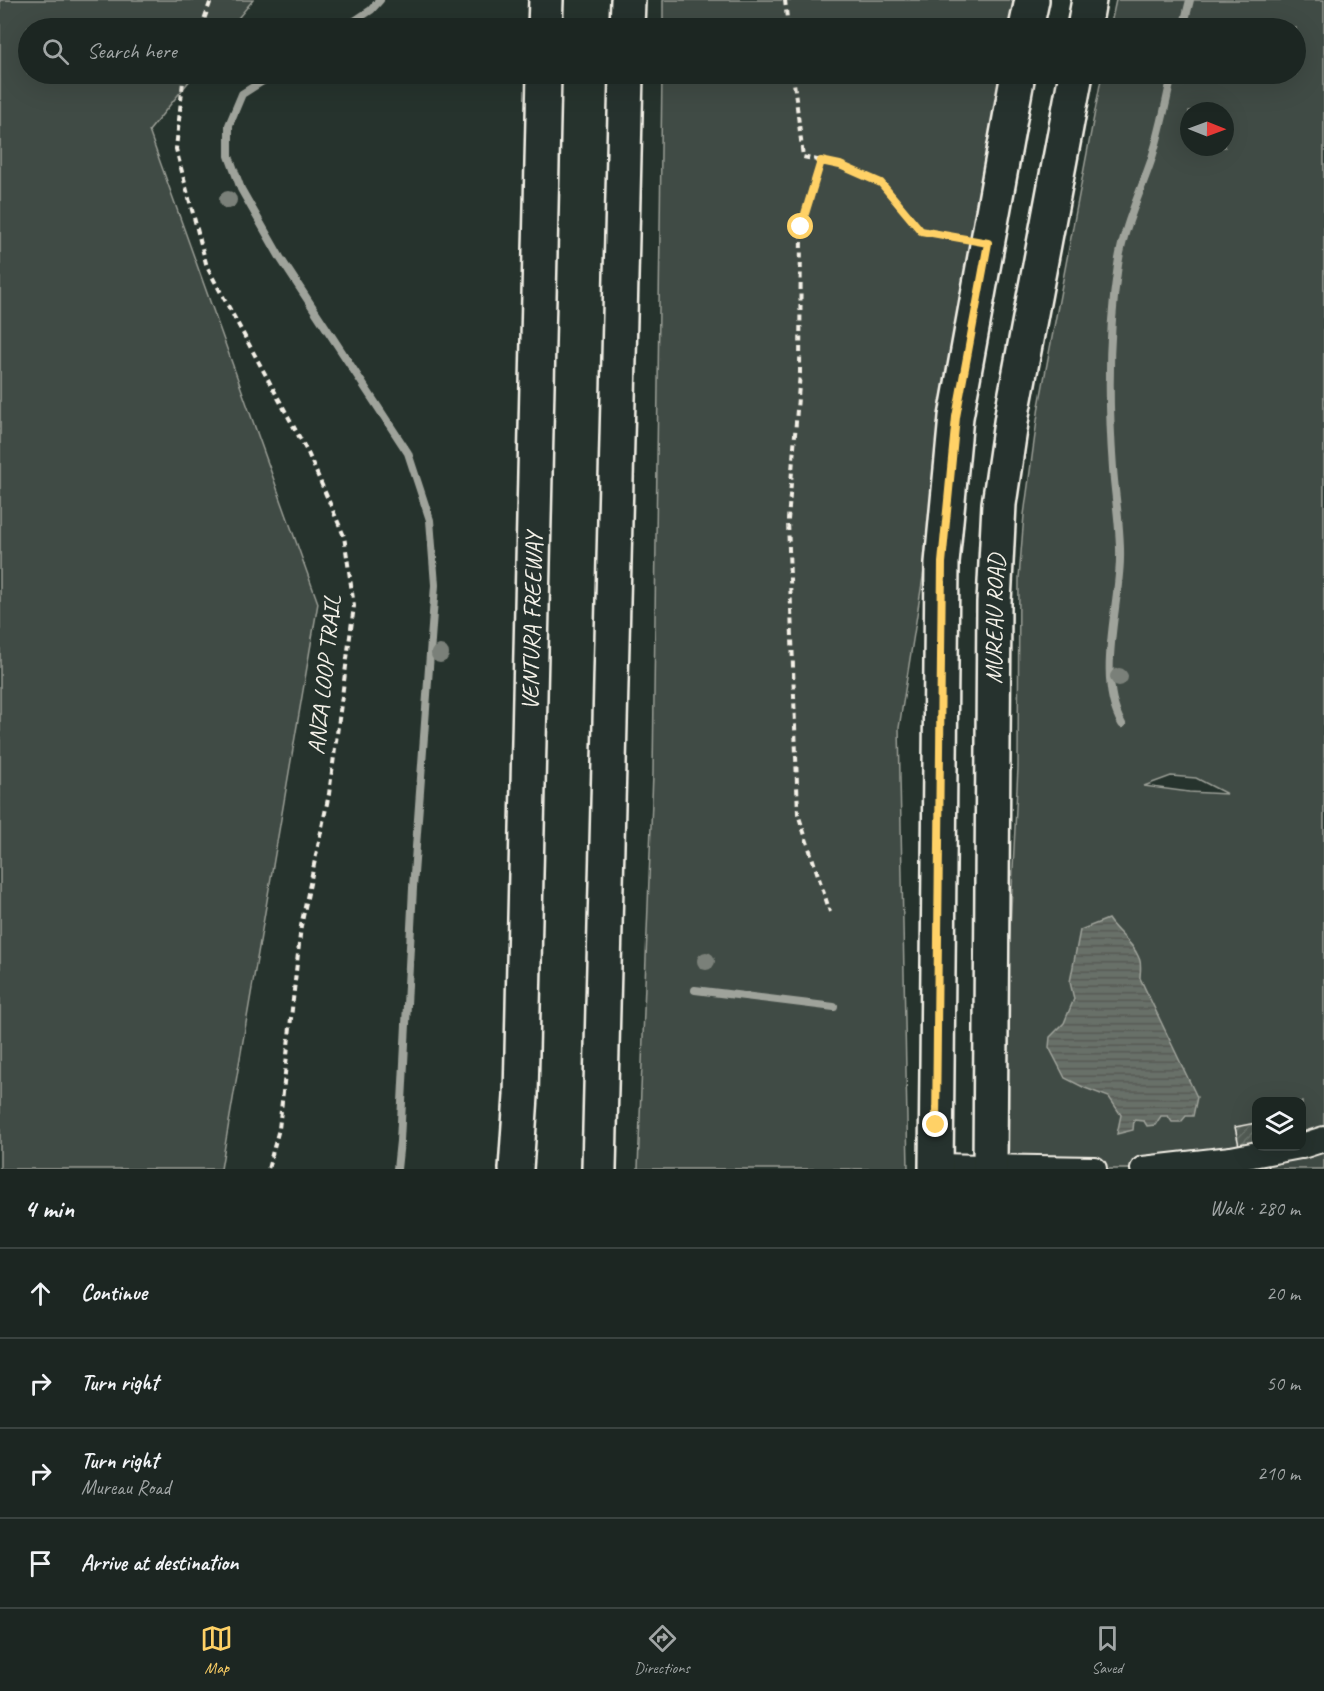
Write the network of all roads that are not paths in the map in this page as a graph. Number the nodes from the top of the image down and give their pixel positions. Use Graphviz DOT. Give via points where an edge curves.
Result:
graph roads {
  1 [pos="546,0"];
  2 [pos="628,0"];
  3 [pos="1032,0"];
  4 [pos="1089,0"];
  5 [pos="545,18"];
  6 [pos="627,18"];
  7 [pos="1028,18"];
  8 [pos="1086,18"];
  9 [pos="544,84"];
  10 [pos="626,84"];
  11 [pos="1016,84"];
  12 [pos="1074,84"];
  13 [pos="1324,1139"];
  14 [pos="1306,1144"];
  15 [pos="1274,1151"];
  16 [pos="936,1168"];
  17 [pos="990,1168"];
  18 [pos="516,1169"];
  19 [pos="599,1169"];
  20 [pos="1094,1169"];
  21 [pos="1143,1169"];
  1 -- 5 [label="main road"];
  2 -- 6 [label="main road"];
  3 -- 7 [label="main road"];
  4 -- 8 [label="main road"];
  9 -- 18 [label="main road, VENTURA FREEWAY" via="521,1096"];
  10 -- 19 [label="main road"];
  11 -- 16 [label="main road" via="956,417 942,563"];
  12 -- 17 [label="main road, MUREAU ROAD" via="999,504 994,602"];
  13 -- 14 [label="street"];
  15 -- 21 [label="street"];
  16 -- 17 [label="street"];
  17 -- 20 [label="street"];
}
